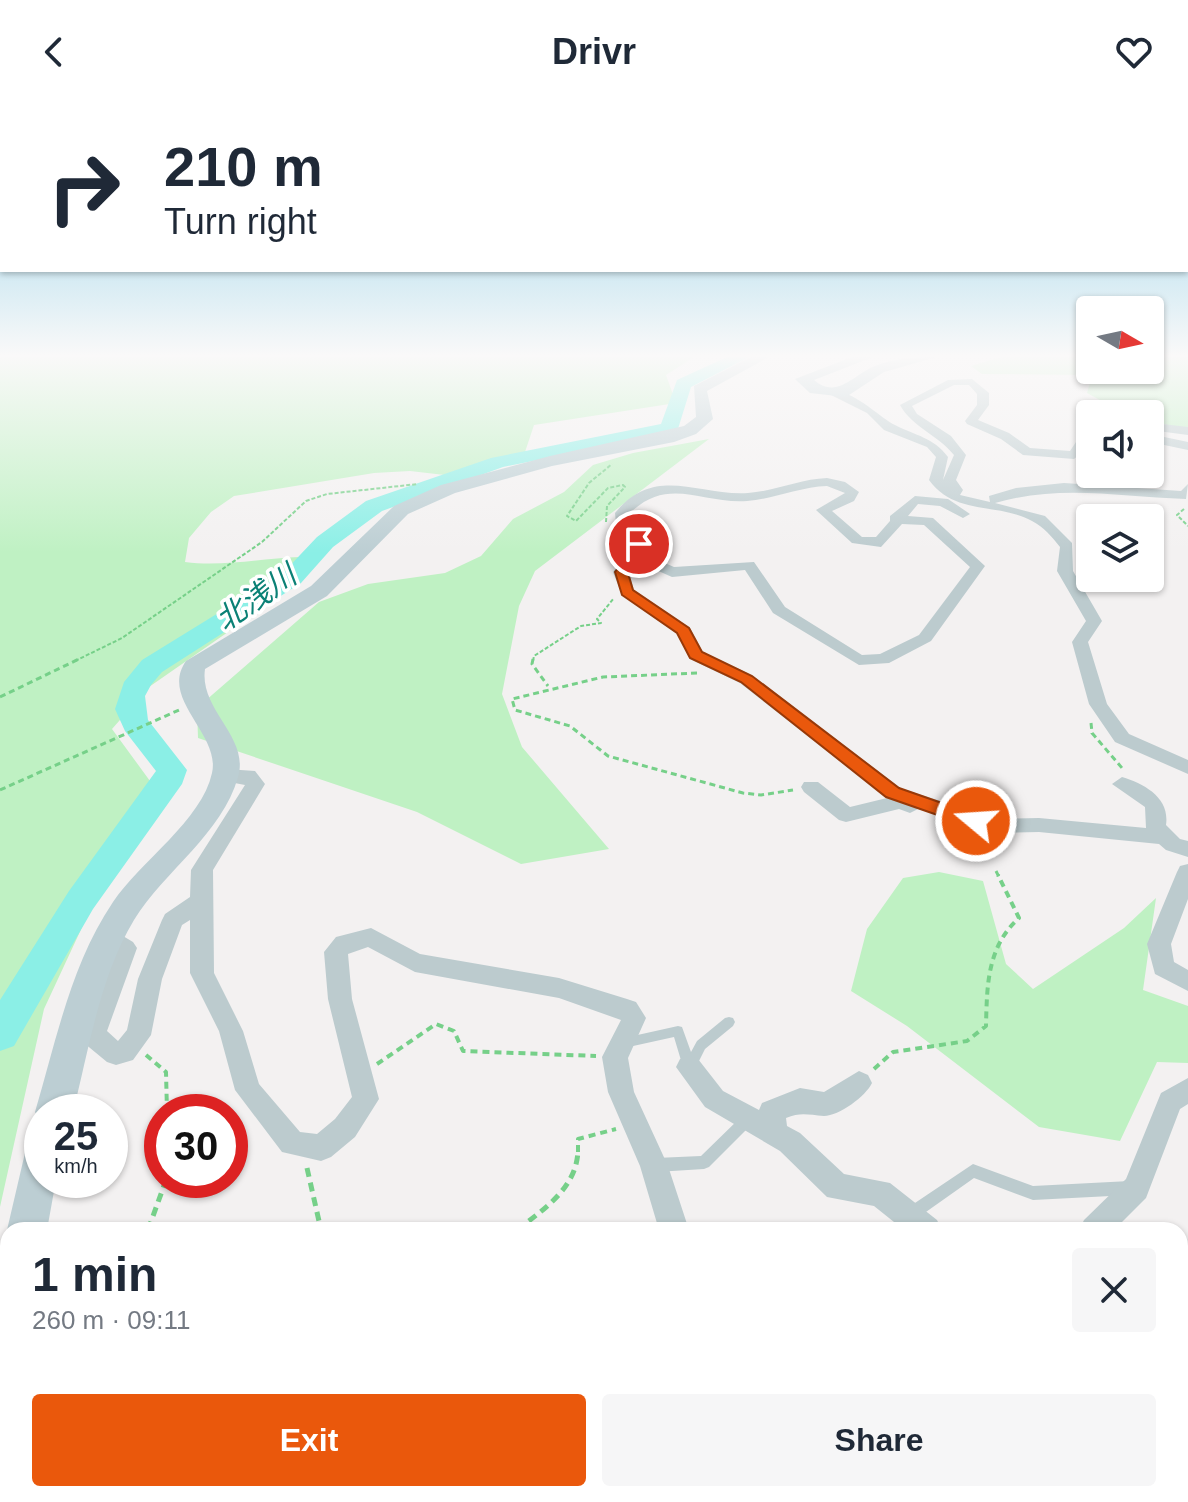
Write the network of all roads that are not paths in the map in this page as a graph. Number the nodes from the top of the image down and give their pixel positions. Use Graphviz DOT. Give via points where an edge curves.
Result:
graph roads {
  1 [pos="701,422"];
  2 [pos="879,422"];
  3 [pos="921,422"];
  4 [pos="974,422"];
  5 [pos="1164,428"];
  6 [pos="1188,431"];
  7 [pos="1164,441"];
  8 [pos="1188,446"];
  9 [pos="1076,452"];
  10 [pos="1188,488"];
  11 [pos="998,502"];
  12 [pos="963,514"];
  13 [pos="895,519"];
  14 [pos="940,519"];
  15 [pos="636,556"];
  16 [pos="1188,768"];
  17 [pos="226,775"];
  18 [pos="1122,784"];
  19 [pos="811,787"];
  20 [pos="976,821"];
  21 [pos="1165,837"];
  22 [pos="1188,849"];
  23 [pos="1188,872"];
  24 [pos="1183,900"];
  25 [pos="201,901"];
  26 [pos="108,936"];
  27 [pos="1188,981"];
  28 [pos="729,1022"];
  29 [pos="620,1050"];
  30 [pos="689,1067"];
  31 [pos="859,1083"];
  32 [pos="1188,1090"];
  33 [pos="60,1094"];
  34 [pos="748,1119"];
  35 [pos="775,1134"];
  36 [pos="654,1166"];
  37 [pos="1136,1188"];
  38 [pos="33,1198"];
  39 [pos="29,1222"];
  40 [pos="672,1222"];
  41 [pos="917,1222"];
  42 [pos="926,1222"];
  43 [pos="1102,1222"];
  1 -- 17 [label="main road" via="690,430 448,489 401,510 319,591 194,666 189,680 228,760"];
  2 -- 11 [label="street" via="939,450 938,485 964,500"];
  3 -- 11 [label="street" via="960,455 951,487"];
  4 -- 9 [label="street" via="1027,452"];
  5 -- 6 [label="street"];
  7 -- 8 [label="street"];
  10 -- 11 [label="street" via="1186,495 1155,496 1029,488"];
  11 -- 12 [label="street"];
  11 -- 16 [label="street" via="1041,520 1067,546 1065,571 1094,621 1080,642 1098,704 1122,738"];
  12 -- 13 [label="street" via="927,498 915,500"];
  12 -- 14 [label="street"];
  13 -- 15 [label="street" via="876,544 857,540 823,510 849,498 852,492 843,485 816,483 743,497 655,490 622,513 623,524 640,548"];
  13 -- 15 [label="street" via="928,521 978,566 925,638 883,659 859,660 779,610 749,565 672,572"];
  15 -- 20 [label="street" via="621,572 629,594 684,631 696,655 746,679 893,793"];
  17 -- 25 [label="street" via="248,776 255,784 202,870"];
  17 -- 26 [label="main road" via="208,810 125,908"];
  18 -- 21 [label="street" via="1147,795 1157,812 1156,827"];
  19 -- 20 [label="street" via="846,815 900,802 965,827"];
  20 -- 21 [label="street"];
  21 -- 22 [label="street"];
  23 -- 24 [label="street"];
  24 -- 27 [label="street" via="1159,944 1163,967"];
  25 -- 26 [label="street" via="173,920 150,979 139,1035 116,1054 93,1035 125,948"];
  25 -- 29 [label="street" via="202,973 231,1031 248,1090 292,1143 321,1148 366,1099 340,999 336,962 344,943 359,937 371,937 415,963 614,1003 634,1018"];
  26 -- 33 [label="main road"];
  28 -- 30 [label="lane" via="701,1045"];
  29 -- 30 [label="lane" via="678,1031"];
  29 -- 36 [label="street" via="621,1092"];
  30 -- 34 [label="street" via="714,1099"];
  31 -- 35 [label="street" via="827,1104 800,1100 771,1112"];
  32 -- 37 [label="street" via="1170,1101"];
  34 -- 35 [label="street"];
  34 -- 36 [label="lane" via="704,1162"];
  35 -- 41 [label="street" via="837,1187 880,1193"];
  36 -- 40 [label="street"];
  37 -- 42 [label="lane" via="1033,1193 973,1171"];
  37 -- 43 [label="street"];
  38 -- 39 [label="main road"];
}
